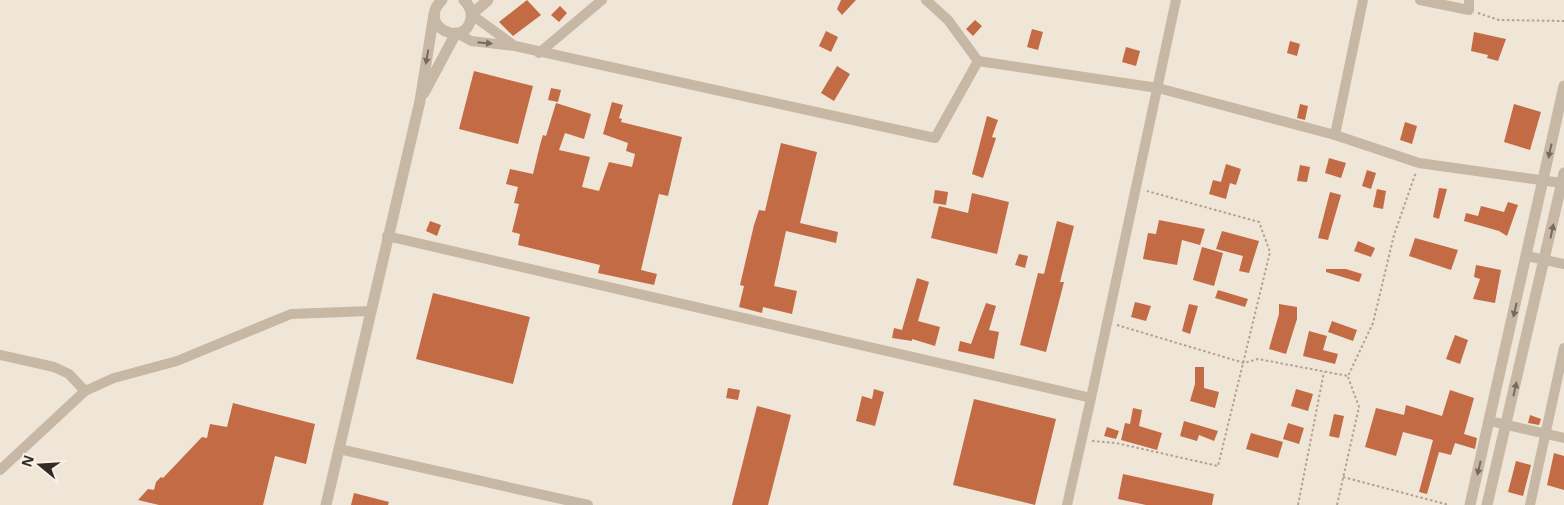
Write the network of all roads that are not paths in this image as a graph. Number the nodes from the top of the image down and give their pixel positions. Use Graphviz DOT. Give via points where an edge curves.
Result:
graph roads {
  1 [pos="442,0"];
  2 [pos="486,0"];
  3 [pos="602,0"];
  4 [pos="926,0"];
  5 [pos="1176,0"];
  6 [pos="1363,0"];
  7 [pos="1420,0"];
  8 [pos="465,1"];
  9 [pos="1469,5"];
  10 [pos="436,8"];
  11 [pos="472,15"];
  12 [pos="457,33"];
  13 [pos="515,46"];
  14 [pos="539,53"];
  15 [pos="978,61"];
  16 [pos="1158,88"];
  17 [pos="1563,91"];
  18 [pos="420,101"];
  19 [pos="1335,135"];
  20 [pos="1563,178"];
  21 [pos="1544,180"];
  22 [pos="387,236"];
  23 [pos="1527,256"];
  24 [pos="1545,260"];
  25 [pos="1564,264"];
  26 [pos="370,311"];
  27 [pos="1564,348"];
  28 [pos="0,355"];
  29 [pos="85,391"];
  30 [pos="1091,398"];
  31 [pos="1490,420"];
  32 [pos="1506,424"];
  33 [pos="1547,434"];
  34 [pos="1564,438"];
  35 [pos="339,449"];
  36 [pos="0,470"];
  37 [pos="326,505"];
  38 [pos="588,505"];
  39 [pos="1067,505"];
  40 [pos="1470,505"];
  41 [pos="1488,505"];
  42 [pos="1530,505"];
  1 -- 10 [label="street"];
  2 -- 11 [label="street"];
  3 -- 14 [label="street"];
  4 -- 15 [label="street" via="948,20"];
  5 -- 16 [label="street"];
  6 -- 19 [label="street"];
  7 -- 9 [label="street"];
  8 -- 11 [label="street"];
  10 -- 12 [label="street" via="441,29"];
  10 -- 18 [label="street, one-way"];
  11 -- 12 [label="street" via="468,27"];
  11 -- 13 [label="street"];
  12 -- 13 [label="street, one-way" via="471,41"];
  12 -- 18 [label="street"];
  13 -- 14 [label="street"];
  14 -- 15 [label="street" via="934,138"];
  15 -- 16 [label="street"];
  16 -- 19 [label="street"];
  16 -- 30 [label="street"];
  17 -- 21 [label="street, one-way"];
  18 -- 22 [label="street"];
  19 -- 21 [label="street" via="1419,163"];
  20 -- 21 [label="street"];
  24 -- 20 [label="street, one-way"];
  21 -- 23 [label="street"];
  22 -- 26 [label="street"];
  22 -- 30 [label="street"];
  23 -- 24 [label="street"];
  23 -- 31 [label="street, one-way"];
  24 -- 25 [label="street"];
  32 -- 24 [label="street, one-way"];
  26 -- 29 [label="street" via="291,314 177,361 114,378"];
  26 -- 35 [label="street"];
  27 -- 33 [label="street"];
  28 -- 29 [label="street" via="54,367 69,374"];
  29 -- 36 [label="street"];
  30 -- 39 [label="street"];
  31 -- 32 [label="street"];
  31 -- 40 [label="street, one-way"];
  32 -- 33 [label="street"];
  32 -- 41 [label="street"];
  33 -- 34 [label="street"];
  33 -- 42 [label="street"];
  35 -- 37 [label="street"];
  35 -- 38 [label="street"];
}
